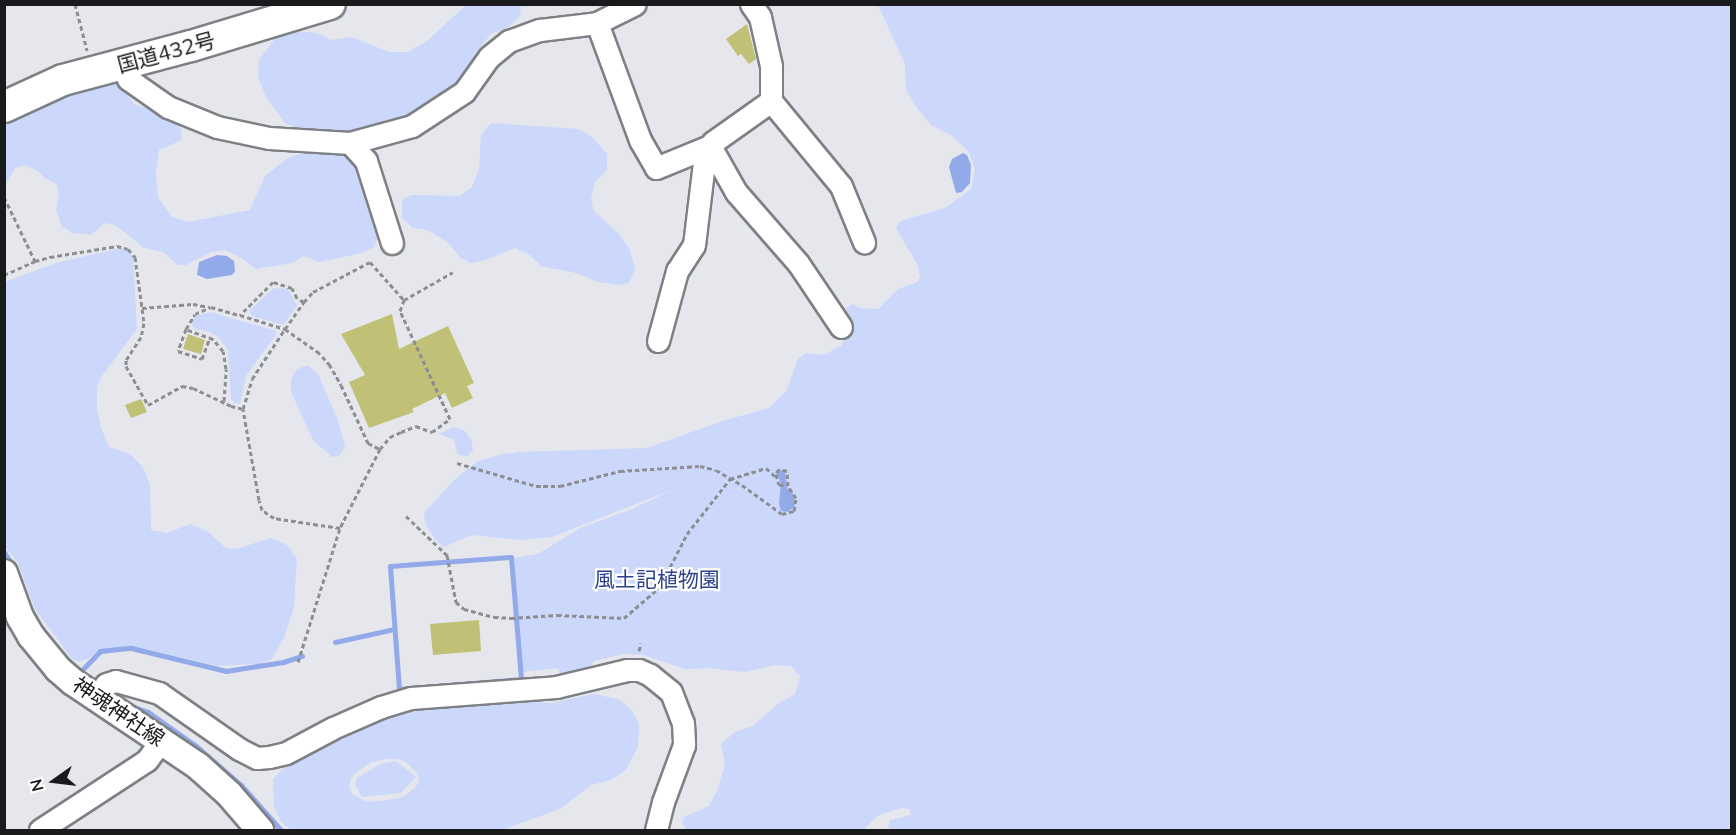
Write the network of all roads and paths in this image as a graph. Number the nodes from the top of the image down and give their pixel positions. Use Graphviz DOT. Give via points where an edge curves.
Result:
graph roads {
  1 [pos="75,4"];
  2 [pos="330,4"];
  3 [pos="635,4"];
  4 [pos="752,4"];
  5 [pos="597,23"];
  6 [pos="108,68"];
  7 [pos="771,101"];
  8 [pos="4,107"];
  9 [pos="350,143"];
  10 [pos="710,146"];
  11 [pos="4,197"];
  12 [pos="864,242"];
  13 [pos="393,243"];
  14 [pos="35,261"];
  15 [pos="453,272"];
  16 [pos="4,275"];
  17 [pos="404,300"];
  18 [pos="303,302"];
  19 [pos="211,307"];
  20 [pos="142,308"];
  21 [pos="240,315"];
  22 [pos="842,327"];
  23 [pos="186,329"];
  24 [pos="285,329"];
  25 [pos="210,337"];
  26 [pos="658,341"];
  27 [pos="224,401"];
  28 [pos="243,409"];
  29 [pos="380,449"];
  30 [pos="458,463"];
  31 [pos="777,478"];
  32 [pos="730,479"];
  33 [pos="787,484"];
  34 [pos="406,516"];
  35 [pos="340,528"];
  36 [pos="4,573"];
  37 [pos="298,662"];
  38 [pos="96,698"];
  39 [pos="162,740"];
  40 [pos="40,831"];
  41 [pos="260,831"];
  42 [pos="656,831"];
  1 -- 6 [label="path"];
  2 -- 6 [label="highway, 国道432号"];
  3 -- 5 [label="street"];
  4 -- 7 [label="street" via="760,17 771,66"];
  5 -- 9 [label="street" via="540,30 509,41 489,57 464,92 412,126"];
  5 -- 10 [label="street" via="640,140 656,168"];
  6 -- 8 [label="highway, 国道432号" via="63,80"];
  6 -- 9 [label="street" via="168,107 217,127 269,138"];
  7 -- 10 [label="street"];
  7 -- 12 [label="street" via="841,186"];
  9 -- 13 [label="street" via="366,161"];
  10 -- 22 [label="street" via="736,192 798,263"];
  10 -- 26 [label="street" via="705,154 694,244 677,271"];
  11 -- 14 [label="path"];
  14 -- 16 [label="path"];
  14 -- 20 [label="path" via="117,246 128,249 135,257"];
  15 -- 17 [label="path"];
  17 -- 18 [label="path" via="370,262 313,292"];
  17 -- 29 [label="path" via="400,311 450,419 432,432 416,426 401,432 390,437"];
  18 -- 21 [label="path" via="292,288 273,282"];
  18 -- 24 [label="path"];
  19 -- 20 [label="path" via="193,304"];
  19 -- 21 [label="path"];
  19 -- 23 [label="path" via="195,314"];
  20 -- 27 [label="path" via="143,331 126,366 148,405 182,386"];
  21 -- 24 [label="path"];
  23 -- 25 [label="path"];
  23 -- 25 [label="path" via="178,351 202,359"];
  24 -- 28 [label="path" via="252,379"];
  24 -- 29 [label="path" via="329,364 368,443"];
  25 -- 27 [label="path" via="225,357"];
  27 -- 28 [label="path"];
  28 -- 35 [label="path" via="262,510 274,518"];
  29 -- 35 [label="path"];
  30 -- 32 [label="path" via="536,486 560,486 620,471 700,466"];
  31 -- 32 [label="path" via="766,468"];
  31 -- 33 [label="path" via="780,485"];
  31 -- 33 [label="path" via="779,469 786,469"];
  32 -- 33 [label="path" via="782,514 797,506 794,491"];
  32 -- 34 [label="path" via="687,534 660,587 624,618 494,617 460,607 448,558"];
  35 -- 37 [label="path"];
  36 -- 38 [label="main road, 神魂神社線" via="31,636 58,669"];
  38 -- 39 [label="main road, 神魂神社線"];
  38 -- 42 [label="street" via="106,684 116,681 159,693 257,758 286,753 333,728 411,698 556,687 639,670 671,692 683,723 684,745"];
  39 -- 40 [label="street" via="147,760"];
  39 -- 41 [label="main road, 神魂神社線" via="229,794"];
}
